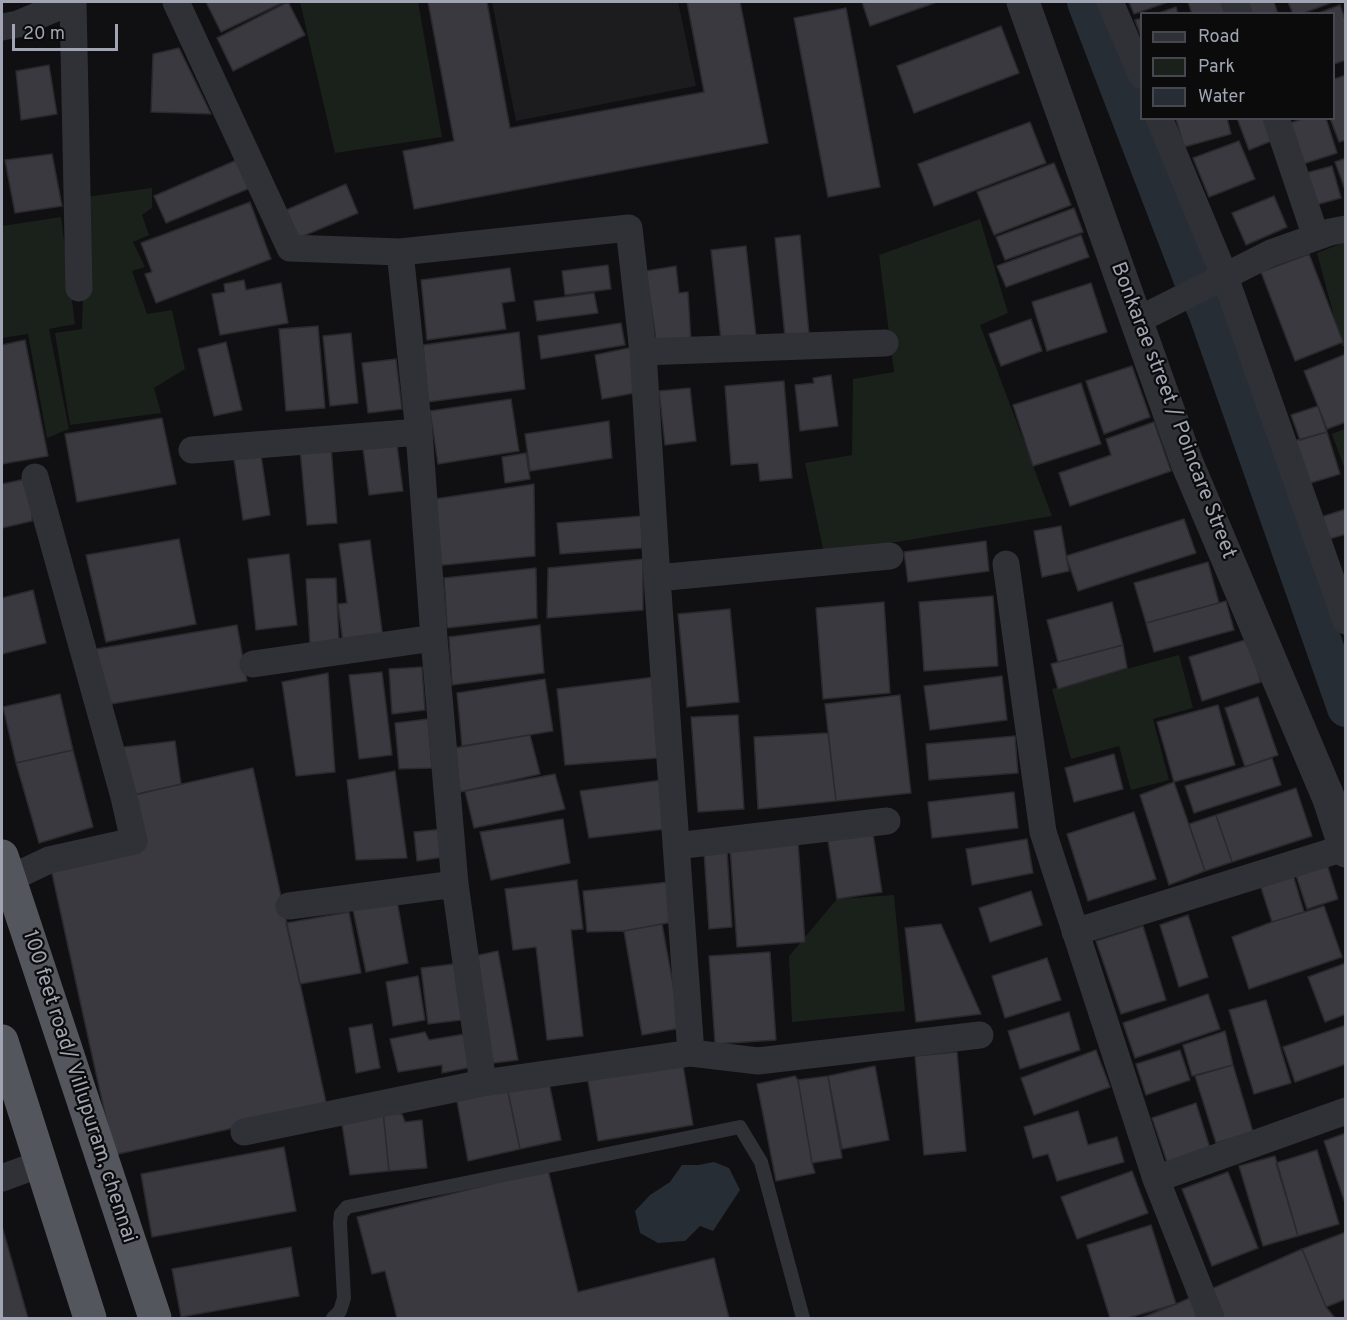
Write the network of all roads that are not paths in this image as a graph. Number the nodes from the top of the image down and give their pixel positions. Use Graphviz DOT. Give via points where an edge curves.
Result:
graph roads {
  1 [pos="71,2"];
  2 [pos="176,2"];
  3 [pos="1023,2"];
  4 [pos="1110,2"];
  5 [pos="2,27"];
  6 [pos="1140,71"];
  7 [pos="1160,120"];
  8 [pos="1277,120"];
  9 [pos="1346,229"];
  10 [pos="1316,237"];
  11 [pos="400,252"];
  12 [pos="1225,276"];
  13 [pos="79,288"];
  14 [pos="1143,316"];
  15 [pos="885,343"];
  16 [pos="643,352"];
  17 [pos="418,432"];
  18 [pos="192,450"];
  19 [pos="35,477"];
  20 [pos="890,556"];
  21 [pos="1006,564"];
  22 [pos="657,578"];
  23 [pos="1346,621"];
  24 [pos="434,638"];
  25 [pos="253,664"];
  26 [pos="1337,797"];
  27 [pos="887,821"];
  28 [pos="676,846"];
  29 [pos="1345,849"];
  30 [pos="5,867"];
  31 [pos="455,884"];
  32 [pos="289,906"];
  33 [pos="1076,932"];
  34 [pos="980,1035"];
  35 [pos="2,1041"];
  36 [pos="691,1053"];
  37 [pos="483,1083"];
  38 [pos="1346,1111"];
  39 [pos="244,1132"];
  40 [pos="40,1164"];
  41 [pos="2,1178"];
  42 [pos="1156,1179"];
  43 [pos="90,1318"];
  44 [pos="155,1318"];
  45 [pos="333,1318"];
  46 [pos="803,1318"];
  47 [pos="1211,1318"];
  1 -- 5 [label="street"];
  1 -- 13 [label="street"];
  2 -- 11 [label="street" via="290,248"];
  3 -- 14 [label="street, Bonkarae street / Poincare Street"];
  4 -- 6 [label="street"];
  7 -- 12 [label="street"];
  8 -- 10 [label="street"];
  9 -- 10 [label="street"];
  10 -- 12 [label="street" via="1271,253"];
  11 -- 16 [label="street" via="629,228"];
  11 -- 17 [label="street"];
  12 -- 14 [label="street"];
  12 -- 23 [label="street"];
  14 -- 26 [label="street, Bonkarae street / Poincare Street" via="1187,463"];
  15 -- 16 [label="street"];
  16 -- 22 [label="street"];
  17 -- 18 [label="street"];
  17 -- 24 [label="street"];
  19 -- 30 [label="street" via="134,841"];
  20 -- 22 [label="street"];
  21 -- 33 [label="street" via="1043,832"];
  22 -- 28 [label="street"];
  24 -- 25 [label="street"];
  24 -- 31 [label="street"];
  26 -- 29 [label="street, Bonkarae street / Poincare Street"];
  27 -- 28 [label="street"];
  28 -- 36 [label="street"];
  29 -- 33 [label="street"];
  30 -- 44 [label="highway, 100 feet road/ Villupuram, chennai"];
  31 -- 32 [label="street"];
  31 -- 37 [label="street"];
  33 -- 42 [label="street"];
  34 -- 36 [label="street" via="758,1060"];
  35 -- 40 [label="highway"];
  36 -- 37 [label="street"];
  37 -- 39 [label="street"];
  38 -- 42 [label="street"];
  40 -- 41 [label="street"];
  40 -- 43 [label="highway"];
  42 -- 47 [label="street"];
  45 -- 46 [label="lane" via="344,1298 340,1223 347,1207 740,1127 761,1162"];
}
